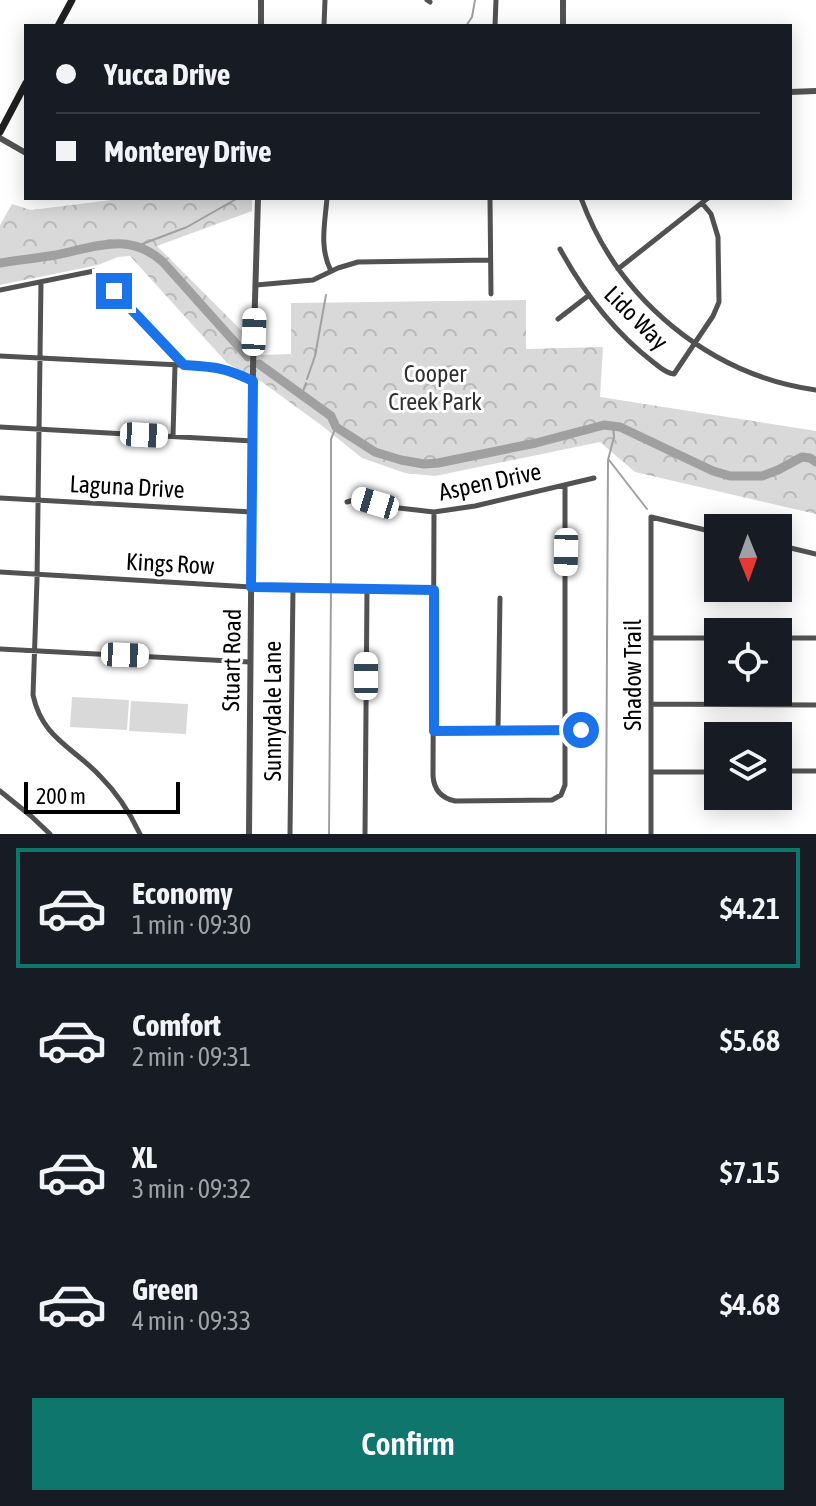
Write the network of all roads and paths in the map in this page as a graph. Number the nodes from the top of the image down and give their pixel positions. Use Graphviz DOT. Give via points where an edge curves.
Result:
graph roads {
  1 [pos="72,0"];
  2 [pos="261,0"];
  3 [pos="325,0"];
  4 [pos="496,0"];
  5 [pos="563,0"];
  6 [pos="59,24"];
  7 [pos="261,24"];
  8 [pos="324,24"];
  9 [pos="495,24"];
  10 [pos="563,24"];
  11 [pos="24,87"];
  12 [pos="816,91"];
  13 [pos="792,92"];
  14 [pos="0,132"];
  15 [pos="0,138"];
  16 [pos="24,152"];
  17 [pos="258,200"];
  18 [pos="327,200"];
  19 [pos="490,200"];
  20 [pos="582,200"];
  21 [pos="705,200"];
  22 [pos="560,249"];
  23 [pos="490,260"];
  24 [pos="618,269"];
  25 [pos="331,271"];
  26 [pos="41,282"];
  27 [pos="256,285"];
  28 [pos="0,290"];
  29 [pos="491,294"];
  30 [pos="588,296"];
  31 [pos="558,319"];
  32 [pos="695,343"];
  33 [pos="0,356"];
  34 [pos="40,358"];
  35 [pos="175,365"];
  36 [pos="184,365"];
  37 [pos="253,381"];
  38 [pos="816,390"];
  39 [pos="0,427"];
  40 [pos="39,429"];
  41 [pos="173,436"];
  42 [pos="253,441"];
  43 [pos="594,478"];
  44 [pos="565,485"];
  45 [pos="0,498"];
  46 [pos="38,500"];
  47 [pos="347,502"];
  48 [pos="252,512"];
  49 [pos="434,512"];
  50 [pos="704,530"];
  51 [pos="792,548"];
  52 [pos="816,554"];
  53 [pos="0,572"];
  54 [pos="37,574"];
  55 [pos="251,587"];
  56 [pos="293,587"];
  57 [pos="367,589"];
  58 [pos="434,590"];
  59 [pos="500,598"];
  60 [pos="651,638"];
  61 [pos="704,638"];
  62 [pos="792,638"];
  63 [pos="816,638"];
  64 [pos="0,649"];
  65 [pos="34,651"];
  66 [pos="250,662"];
  67 [pos="651,704"];
  68 [pos="816,705"];
  69 [pos="498,729"];
  70 [pos="598,729"];
  71 [pos="565,730"];
  72 [pos="434,731"];
  73 [pos="792,771"];
  74 [pos="816,771"];
  75 [pos="651,772"];
  76 [pos="704,772"];
  77 [pos="0,792"];
  78 [pos="50,834"];
  79 [pos="140,834"];
  80 [pos="249,834"];
  81 [pos="290,834"];
  82 [pos="365,834"];
  83 [pos="651,834"];
  1 -- 6 [label="main road"];
  2 -- 7 [label="street"];
  3 -- 8 [label="street"];
  4 -- 9 [label="street"];
  5 -- 10 [label="street"];
  11 -- 14 [label="main road"];
  12 -- 13 [label="street"];
  15 -- 16 [label="street"];
  17 -- 27 [label="street, Stuart Road"];
  18 -- 25 [label="street" via="324,253"];
  19 -- 23 [label="street"];
  20 -- 24 [label="street"];
  21 -- 24 [label="street"];
  21 -- 32 [label="street" via="718,237 719,302"];
  22 -- 30 [label="street, Lido Way"];
  23 -- 25 [label="street" via="358,262"];
  23 -- 29 [label="street"];
  24 -- 32 [label="street" via="641,297"];
  25 -- 27 [label="street" via="313,280"];
  26 -- 28 [label="street"];
  26 -- 34 [label="street"];
  26 -- 36 [label="street" via="94,271"];
  27 -- 37 [label="street, Stuart Road"];
  30 -- 31 [label="street"];
  30 -- 32 [label="street, Lido Way" via="615,328 668,374 678,370"];
  32 -- 38 [label="street" via="746,371"];
  33 -- 34 [label="street"];
  34 -- 35 [label="street"];
  34 -- 40 [label="street"];
  35 -- 36 [label="street"];
  35 -- 41 [label="street"];
  36 -- 37 [label="street" via="220,367"];
  37 -- 42 [label="street, Stuart Road"];
  39 -- 40 [label="street"];
  40 -- 41 [label="street"];
  40 -- 46 [label="street"];
  41 -- 42 [label="street"];
  42 -- 48 [label="street, Stuart Road"];
  43 -- 44 [label="street, Aspen Drive"];
  44 -- 49 [label="street, Aspen Drive"];
  44 -- 71 [label="street"];
  45 -- 46 [label="street, Laguna Drive"];
  46 -- 48 [label="street, Laguna Drive"];
  46 -- 54 [label="street"];
  47 -- 49 [label="street, Aspen Drive" via="360,498"];
  48 -- 55 [label="street, Stuart Road"];
  49 -- 58 [label="street"];
  50 -- 60 [label="street, Shadow Trail" via="651,517"];
  51 -- 52 [label="street"];
  53 -- 54 [label="street, Kings Row"];
  54 -- 55 [label="street, Kings Row"];
  54 -- 65 [label="street"];
  55 -- 56 [label="street, Kings Row"];
  55 -- 66 [label="street, Stuart Road"];
  56 -- 57 [label="street, Kings Row"];
  56 -- 81 [label="street, Sunnydale Lane"];
  57 -- 58 [label="street, Kings Row"];
  57 -- 82 [label="street"];
  58 -- 72 [label="street"];
  59 -- 69 [label="street"];
  60 -- 61 [label="street"];
  60 -- 67 [label="street, Shadow Trail"];
  62 -- 63 [label="street"];
  64 -- 65 [label="street"];
  65 -- 66 [label="street"];
  65 -- 79 [label="street" via="33,695 42,722 112,789"];
  66 -- 80 [label="street, Stuart Road"];
  67 -- 68 [label="street"];
  67 -- 75 [label="street, Shadow Trail"];
  69 -- 71 [label="street"];
  69 -- 72 [label="street"];
  70 -- 71 [label="street"];
  71 -- 72 [label="street" via="565,785 557,799 547,801 443,797 433,776"];
  73 -- 74 [label="street"];
  75 -- 76 [label="street"];
  75 -- 83 [label="street, Shadow Trail"];
  77 -- 78 [label="street"];
}
